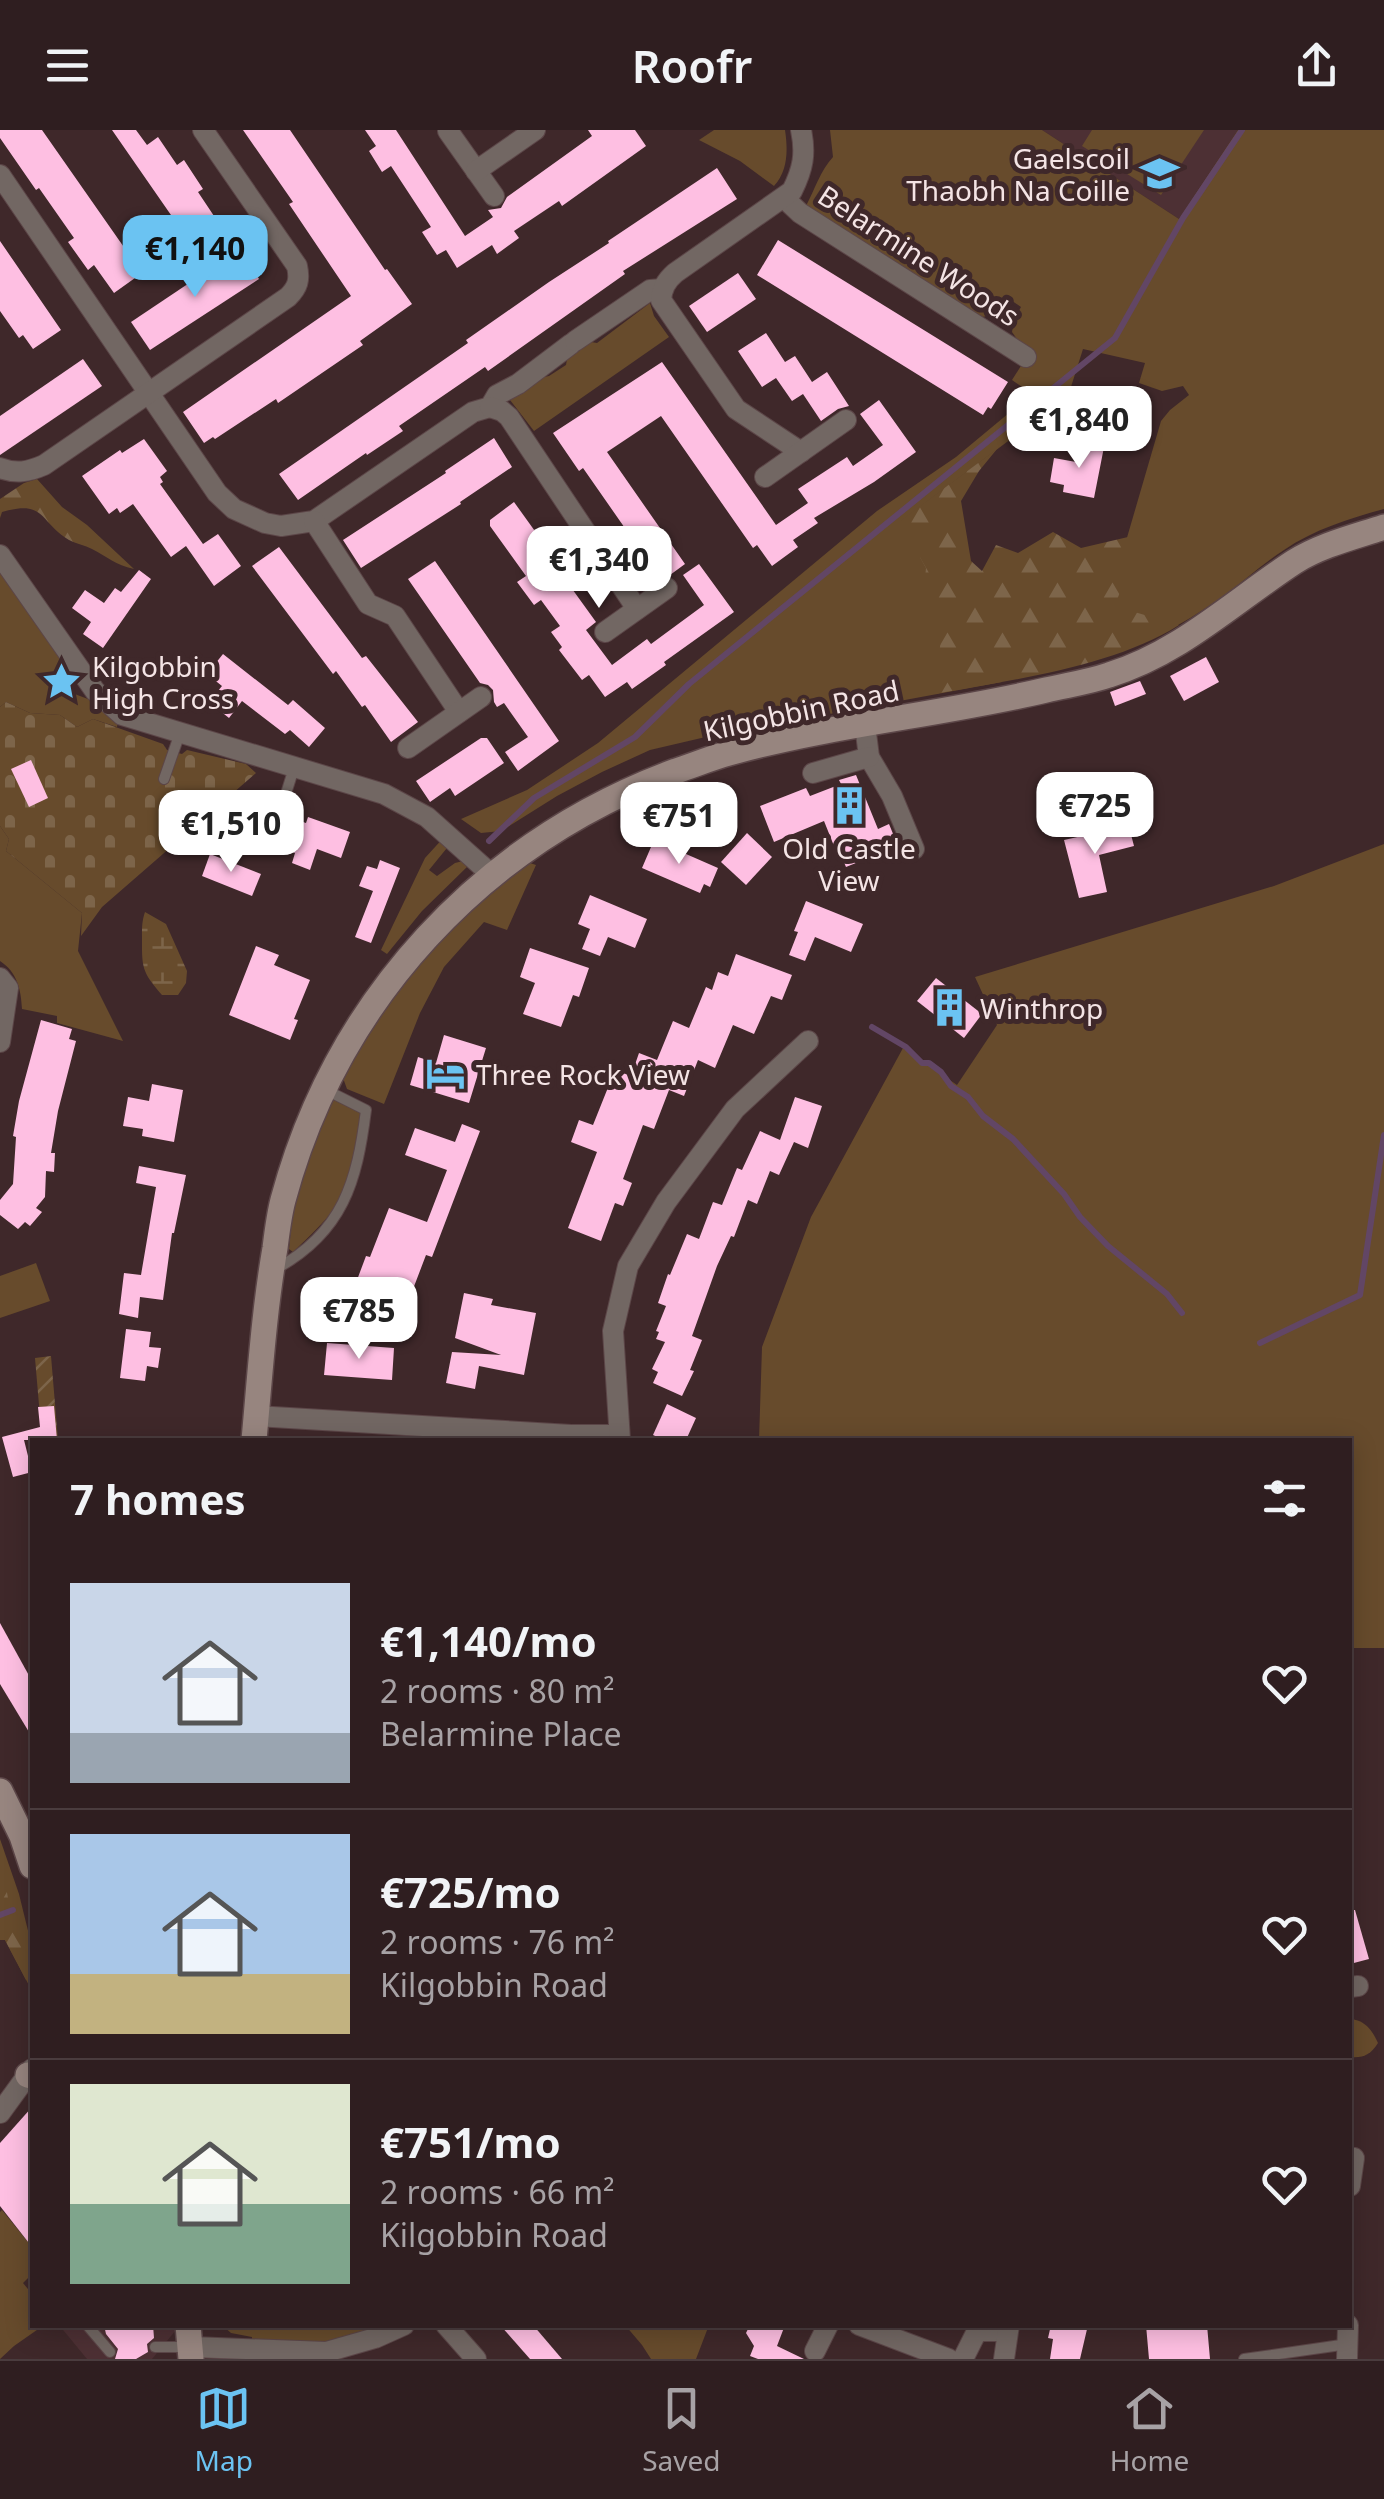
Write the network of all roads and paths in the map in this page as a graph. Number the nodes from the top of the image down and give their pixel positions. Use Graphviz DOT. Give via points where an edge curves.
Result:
graph roads {
  1 [pos="203,130"];
  2 [pos="536,130"];
  3 [pos="801,130"];
  4 [pos="448,131"];
  5 [pos="476,171"];
  6 [pos="0,175"];
  7 [pos="494,196"];
  8 [pos="784,198"];
  9 [pos="662,289"];
  10 [pos="1026,357"];
  11 [pos="148,393"];
  12 [pos="490,407"];
  13 [pos="846,420"];
  14 [pos="801,452"];
  15 [pos="0,468"];
  16 [pos="766,476"];
  17 [pos="314,521"];
  18 [pos="1384,527"];
  19 [pos="0,555"];
  20 [pos="667,588"];
  21 [pos="637,610"];
  22 [pos="605,632"];
  23 [pos="481,696"];
  24 [pos="459,712"];
  25 [pos="865,725"];
  26 [pos="180,733"];
  27 [pos="408,748"];
  28 [pos="869,757"];
  29 [pos="294,767"];
  30 [pos="813,774"];
  31 [pos="164,780"];
  32 [pos="284,803"];
  33 [pos="914,849"];
  34 [pos="492,875"];
  35 [pos="0,978"];
  36 [pos="808,1041"];
  37 [pos="0,1042"];
  38 [pos="324,1088"];
  39 [pos="270,1272"];
  40 [pos="255,1428"];
  41 [pos="429,1433"];
  42 [pos="620,1437"];
  43 [pos="0,1791"];
  44 [pos="30,1860"];
  45 [pos="30,2074"];
  46 [pos="0,2113"];
  47 [pos="1354,2158"];
  48 [pos="1352,2172"];
  49 [pos="90,2328"];
  50 [pos="397,2328"];
  51 [pos="449,2328"];
  52 [pos="826,2328"];
  53 [pos="866,2328"];
  54 [pos="1008,2328"];
  55 [pos="1348,2343"];
  56 [pos="190,2344"];
  57 [pos="155,2347"];
  58 [pos="815,2351"];
  59 [pos="110,2352"];
  60 [pos="304,2356"];
  61 [pos="476,2359"];
  62 [pos="949,2359"];
  63 [pos="964,2359"];
  64 [pos="1004,2359"];
  65 [pos="1244,2359"];
  1 -- 11 [label="street" via="300,277 288,297"];
  2 -- 5 [label="street"];
  3 -- 8 [label="street, Belarmine Woods" via="805,158"];
  4 -- 5 [label="street"];
  5 -- 7 [label="street"];
  6 -- 11 [label="street"];
  8 -- 9 [label="street, Belarmine Woods" via="675,273"];
  8 -- 10 [label="street, Belarmine Woods"];
  9 -- 12 [label="street, Belarmine Woods" via="650,290 573,342 497,395"];
  9 -- 14 [label="street" via="661,300 736,409"];
  11 -- 15 [label="street" via="44,465"];
  11 -- 17 [label="street" via="234,509 281,526"];
  12 -- 17 [label="street, Belarmine Woods" via="472,412"];
  12 -- 21 [label="street" via="509,417"];
  13 -- 14 [label="street"];
  14 -- 16 [label="street"];
  17 -- 24 [label="street" via="368,604 395,616"];
  18 -- 25 [label="street, Kilgobbin Road" via="1297,560 1172,647 1110,675"];
  19 -- 26 [label="street" via="95,691 122,715"];
  20 -- 21 [label="street"];
  21 -- 22 [label="street"];
  23 -- 24 [label="street"];
  24 -- 27 [label="street"];
  25 -- 28 [label="street"];
  25 -- 34 [label="street, Kilgobbin Road" via="724,754 637,786 552,832"];
  26 -- 29 [label="street"];
  26 -- 31 [label="lane"];
  28 -- 30 [label="street"];
  28 -- 33 [label="street"];
  29 -- 32 [label="lane"];
  29 -- 34 [label="street" via="384,794 427,817"];
  34 -- 38 [label="street, Kilgobbin Road" via="434,928 378,995"];
  35 -- 37 [label="street" via="8,988"];
  36 -- 42 [label="street" via="735,1109 628,1266 614,1330"];
  38 -- 39 [label="street, Kilgobbin Road" via="282,1202"];
  38 -- 39 [label="lane" via="366,1110 362,1148 346,1201 318,1239"];
  39 -- 40 [label="street, Kilgobbin Road"];
  40 -- 41 [label="street"];
  41 -- 42 [label="street"];
  43 -- 44 [label="street"];
  45 -- 46 [label="street"];
  47 -- 48 [label="street"];
  49 -- 59 [label="lane"];
  50 -- 60 [label="street"];
  51 -- 61 [label="street"];
  52 -- 58 [label="street"];
  53 -- 62 [label="street"];
  54 -- 63 [label="street" via="977,2331"];
  54 -- 64 [label="street"];
  55 -- 65 [label="lane"];
  56 -- 57 [label="lane"];
  56 -- 60 [label="street"];
}
